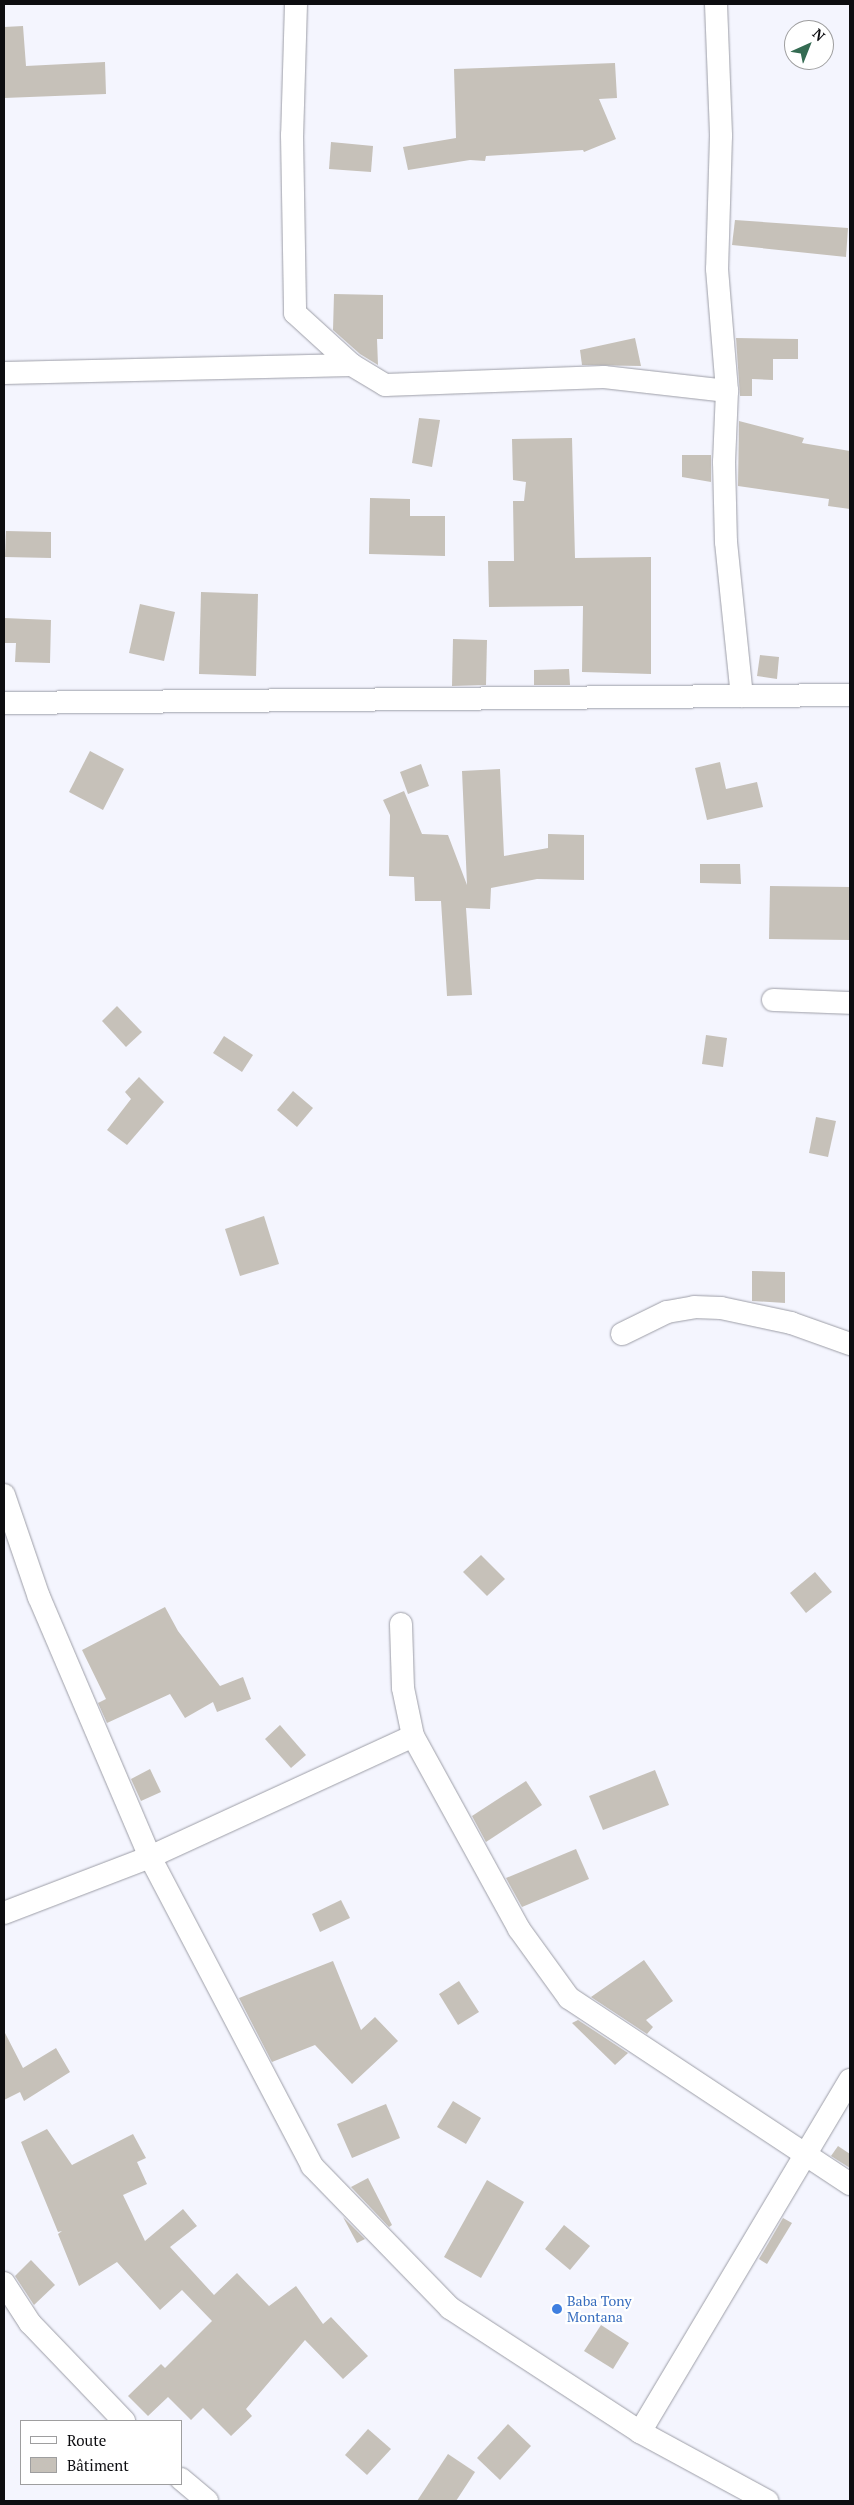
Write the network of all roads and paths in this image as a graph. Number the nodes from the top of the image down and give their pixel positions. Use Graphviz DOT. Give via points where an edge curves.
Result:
graph roads {
  1 [pos="296,4"];
  2 [pos="716,4"];
  3 [pos="352,365"];
  4 [pos="4,373"];
  5 [pos="727,391"];
  6 [pos="850,695"];
  7 [pos="742,696"];
  8 [pos="4,703"];
  9 [pos="774,1000"];
  10 [pos="850,1003"];
  11 [pos="622,1334"];
  12 [pos="850,1344"];
  13 [pos="4,1495"];
  14 [pos="401,1624"];
  15 [pos="414,1736"];
  16 [pos="150,1857"];
  17 [pos="4,1913"];
  18 [pos="850,2080"];
  19 [pos="806,2156"];
  20 [pos="850,2184"];
  21 [pos="4,2282"];
  22 [pos="123,2420"];
  23 [pos="640,2432"];
  24 [pos="182,2480"];
  25 [pos="207,2501"];
  26 [pos="767,2501"];
  1 -- 3 [label="street" via="292,135 295,313"];
  2 -- 5 [label="street" via="721,136 717,269"];
  3 -- 4 [label="street"];
  3 -- 5 [label="street" via="384,385 604,377"];
  5 -- 7 [label="street" via="724,462 726,542"];
  6 -- 7 [label="street"];
  7 -- 8 [label="street"];
  9 -- 10 [label="street"];
  11 -- 12 [label="street" via="667,1312 694,1307 721,1308 791,1322"];
  13 -- 16 [label="street" via="39,1597"];
  14 -- 15 [label="street" via="403,1688"];
  15 -- 16 [label="street"];
  15 -- 19 [label="street" via="519,1929 569,1998"];
  16 -- 17 [label="street"];
  16 -- 23 [label="street" via="312,2166 450,2308"];
  18 -- 19 [label="street"];
  19 -- 20 [label="street"];
  19 -- 23 [label="street"];
  21 -- 22 [label="street" via="30,2323"];
  23 -- 26 [label="street"];
  24 -- 25 [label="street"];
}
